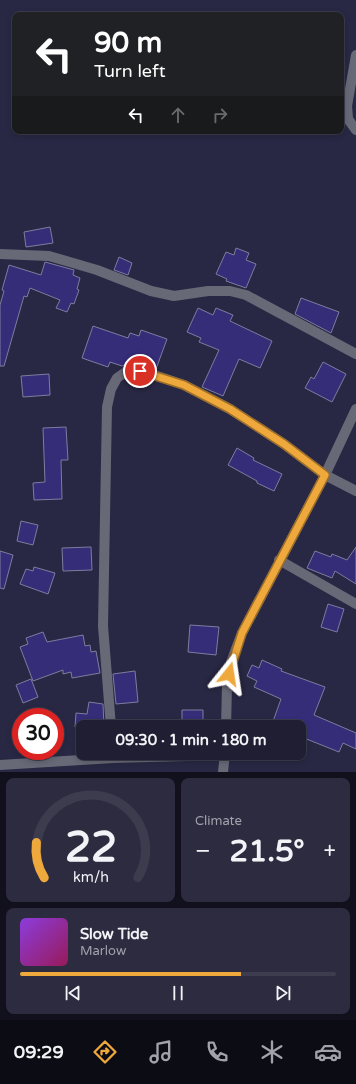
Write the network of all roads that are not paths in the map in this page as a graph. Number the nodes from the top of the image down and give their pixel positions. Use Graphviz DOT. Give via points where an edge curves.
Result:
graph roads {
  1 [pos="356,55"];
  2 [pos="356,130"];
  3 [pos="0,254"];
  4 [pos="356,354"];
  5 [pos="356,409"];
  6 [pos="325,475"];
  7 [pos="356,491"];
  8 [pos="279,560"];
  9 [pos="356,604"];
  10 [pos="110,720"];
  11 [pos="226,720"];
  12 [pos="76,759"];
  13 [pos="225,760"];
  14 [pos="0,766"];
  15 [pos="224,772"];
  1 -- 2 [label="street" via="347,106 348,119"];
  3 -- 4 [label="street" via="49,256 174,296 208,291 230,291 246,295"];
  5 -- 6 [label="street"];
  6 -- 7 [label="street"];
  6 -- 8 [label="street"];
  6 -- 10 [label="street" via="284,444 230,409 184,385 140,371 127,371 117,378 111,389 107,407 104,526 103,626"];
  8 -- 9 [label="street"];
  8 -- 11 [label="street" via="242,633 231,662"];
  12 -- 14 [label="street"];
  13 -- 15 [label="street"];
}
